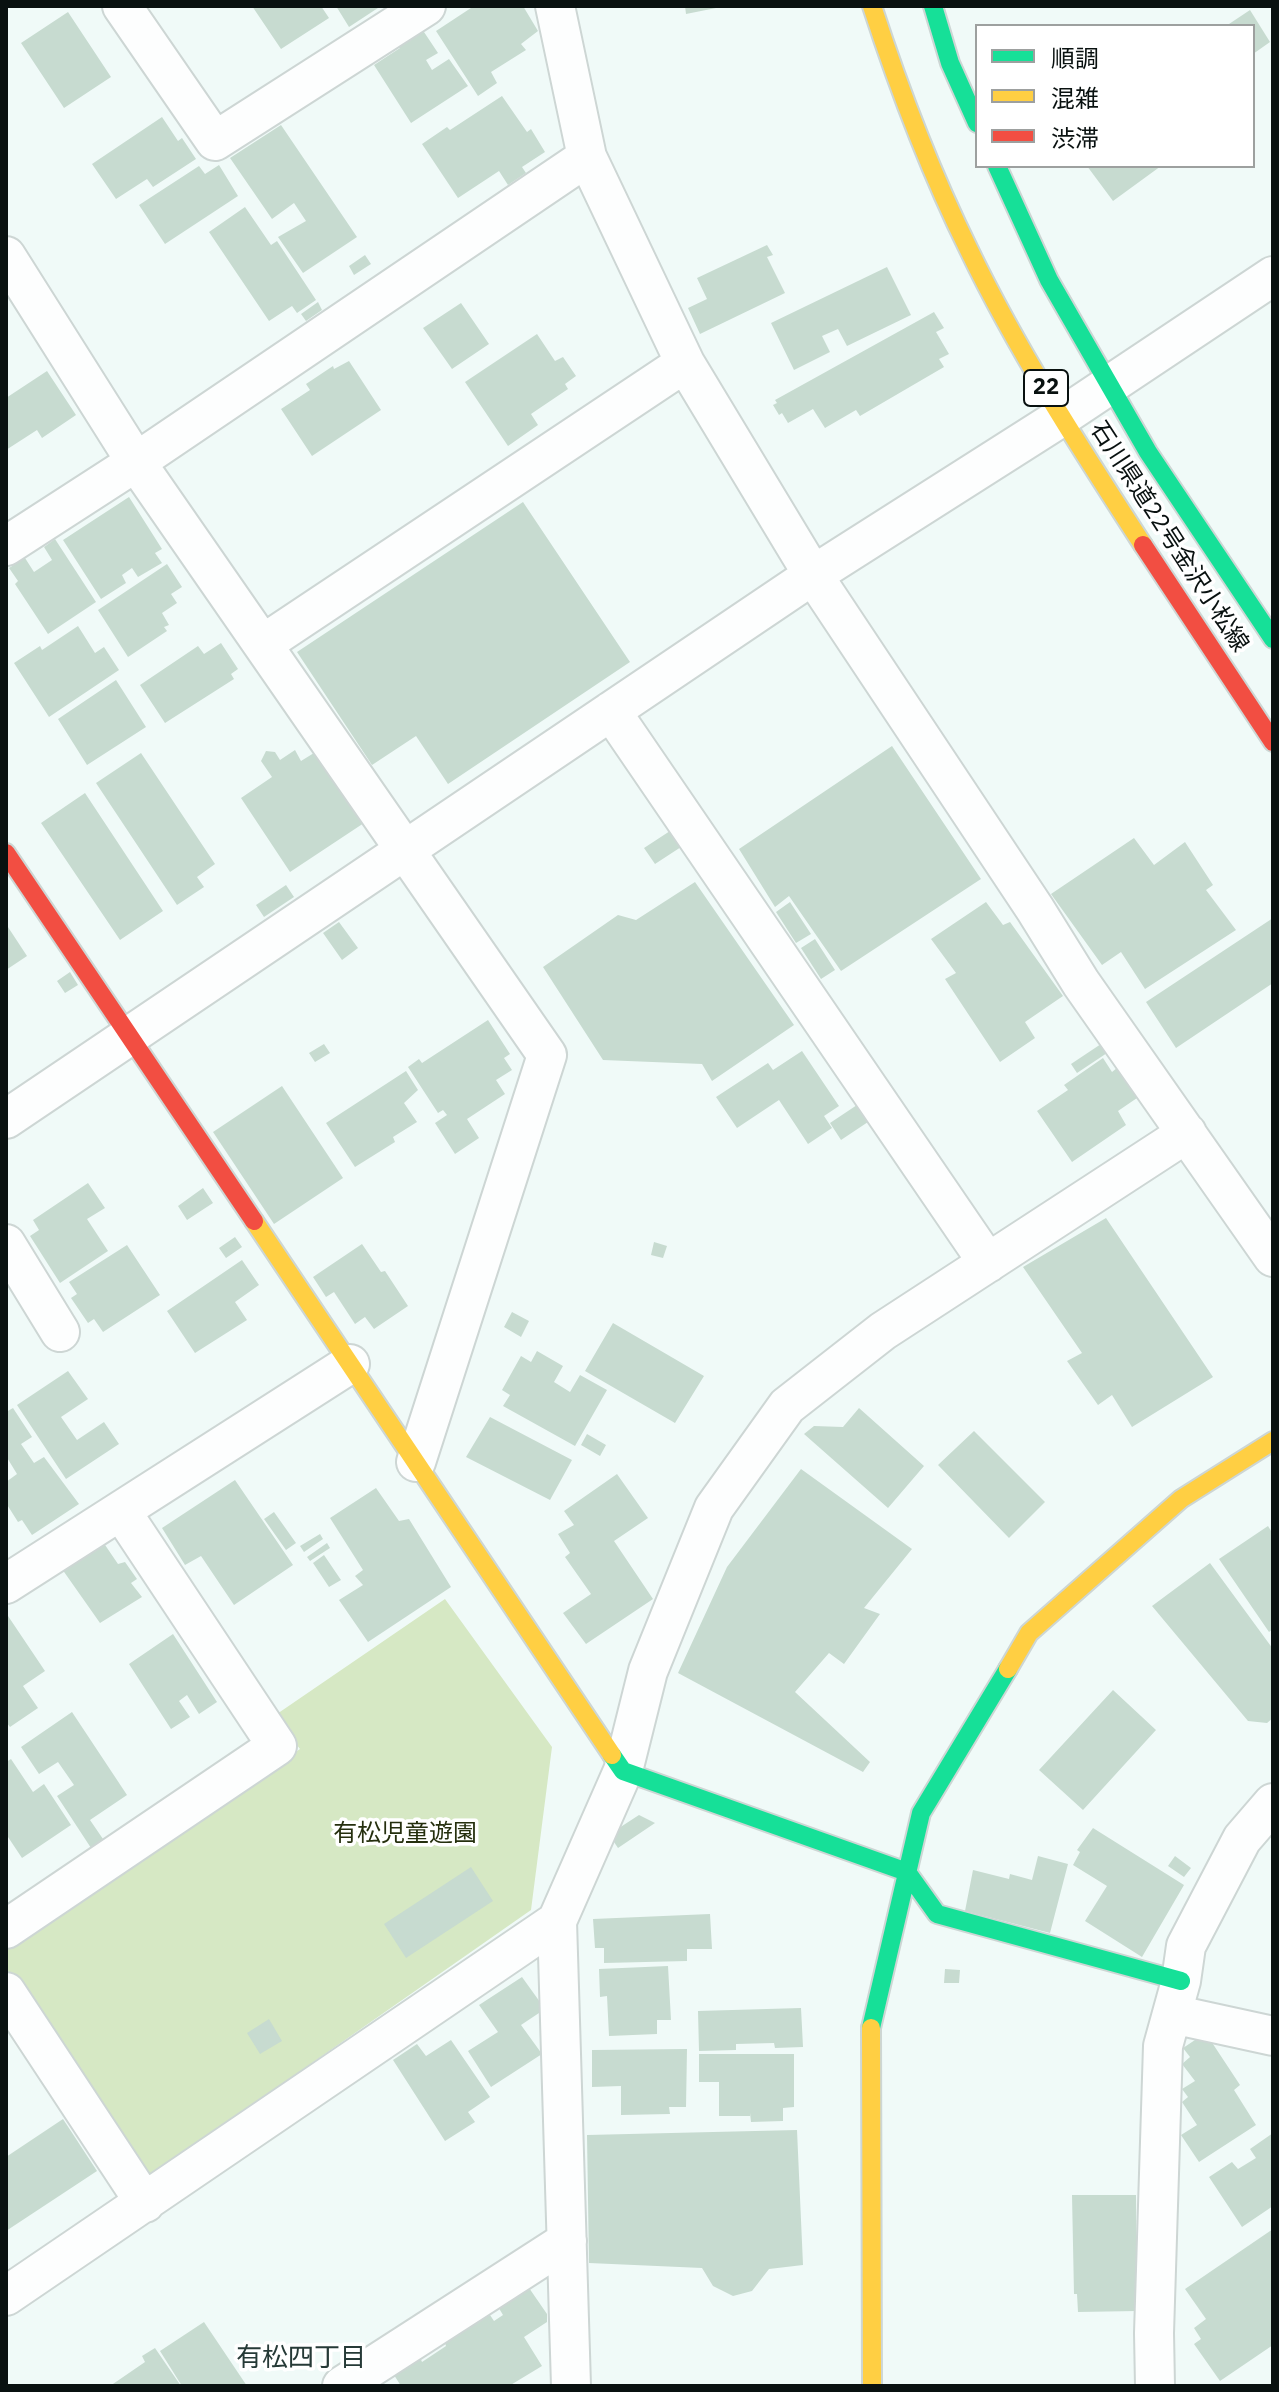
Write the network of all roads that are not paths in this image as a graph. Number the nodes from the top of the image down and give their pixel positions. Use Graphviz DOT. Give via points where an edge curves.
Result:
graph roads {
  1 [pos="122,6"];
  2 [pos="426,6"];
  3 [pos="555,6"];
  4 [pos="872,6"];
  5 [pos="933,6"];
  6 [pos="975,119"];
  7 [pos="587,157"];
  8 [pos="998,168"];
  9 [pos="6,256"];
  10 [pos="1273,276"];
  11 [pos="685,363"];
  12 [pos="1110,385"];
  13 [pos="1063,416"];
  14 [pos="136,462"];
  15 [pos="6,546"];
  16 [pos="813,575"];
  17 [pos="1273,639"];
  18 [pos="263,644"];
  19 [pos="611,711"];
  20 [pos="1273,742"];
  21 [pos="406,848"];
  22 [pos="6,853"];
  23 [pos="130,1037"];
  24 [pos="6,1119"];
  25 [pos="1187,1133"];
  26 [pos="6,1244"];
  27 [pos="1273,1257"];
  28 [pos="988,1263"];
  29 [pos="60,1332"];
  30 [pos="350,1364"];
  31 [pos="1273,1441"];
  32 [pos="416,1462"];
  33 [pos="121,1511"];
  34 [pos="6,1584"];
  35 [pos="623,1771"];
  36 [pos="1273,1803"];
  37 [pos="907,1872"];
  38 [pos="557,1921"];
  39 [pos="6,1929"];
  40 [pos="6,1992"];
  41 [pos="1176,1998"];
  42 [pos="1273,2036"];
  43 [pos="145,2203"];
  44 [pos="567,2241"];
  45 [pos="6,2296"];
  46 [pos="342,2386"];
  47 [pos="571,2386"];
  48 [pos="872,2386"];
  49 [pos="1155,2386"];
  1 -- 2 [label="street" via="215,141"];
  3 -- 7 [label="street"];
  4 -- 13 [label="street, 石川県道22号金沢小松線 / 22" via="921,142 965,241 1008,326"];
  5 -- 6 [label="street" via="950,63"];
  7 -- 11 [label="street"];
  7 -- 14 [label="street"];
  8 -- 12 [label="street, 石川県道22号金沢小松線 / 22" via="1049,280"];
  9 -- 14 [label="street"];
  10 -- 12 [label="street"];
  11 -- 16 [label="street"];
  11 -- 18 [label="street"];
  12 -- 13 [label="street"];
  12 -- 17 [label="street, 石川県道22号金沢小松線 / 22" via="1148,452"];
  13 -- 16 [label="street"];
  13 -- 20 [label="street, 石川県道22号金沢小松線 / 22"];
  14 -- 15 [label="street"];
  14 -- 18 [label="street"];
  16 -- 19 [label="street"];
  16 -- 25 [label="street" via="1081,983"];
  18 -- 21 [label="street"];
  19 -- 21 [label="street"];
  19 -- 28 [label="street"];
  21 -- 23 [label="street"];
  21 -- 32 [label="street" via="547,1055"];
  22 -- 23 [label="street"];
  23 -- 24 [label="street"];
  23 -- 30 [label="street"];
  25 -- 27 [label="street"];
  25 -- 28 [label="street"];
  26 -- 29 [label="street"];
  28 -- 35 [label="street" via="883,1331 787,1406 714,1508 648,1671"];
  30 -- 32 [label="street"];
  30 -- 33 [label="street"];
  31 -- 37 [label="street" via="1181,1499 1029,1633 921,1813"];
  32 -- 35 [label="street"];
  33 -- 34 [label="street"];
  33 -- 39 [label="street" via="277,1746"];
  35 -- 37 [label="street"];
  35 -- 38 [label="street"];
  36 -- 41 [label="street" via="1242,1839 1186,1946"];
  37 -- 41 [label="street" via="937,1914"];
  37 -- 48 [label="street" via="871,2020"];
  38 -- 43 [label="street"];
  38 -- 44 [label="street"];
  40 -- 43 [label="street"];
  41 -- 42 [label="street"];
  41 -- 49 [label="street" via="1163,2046"];
  43 -- 45 [label="street"];
  44 -- 46 [label="street"];
  44 -- 47 [label="street"];
}
